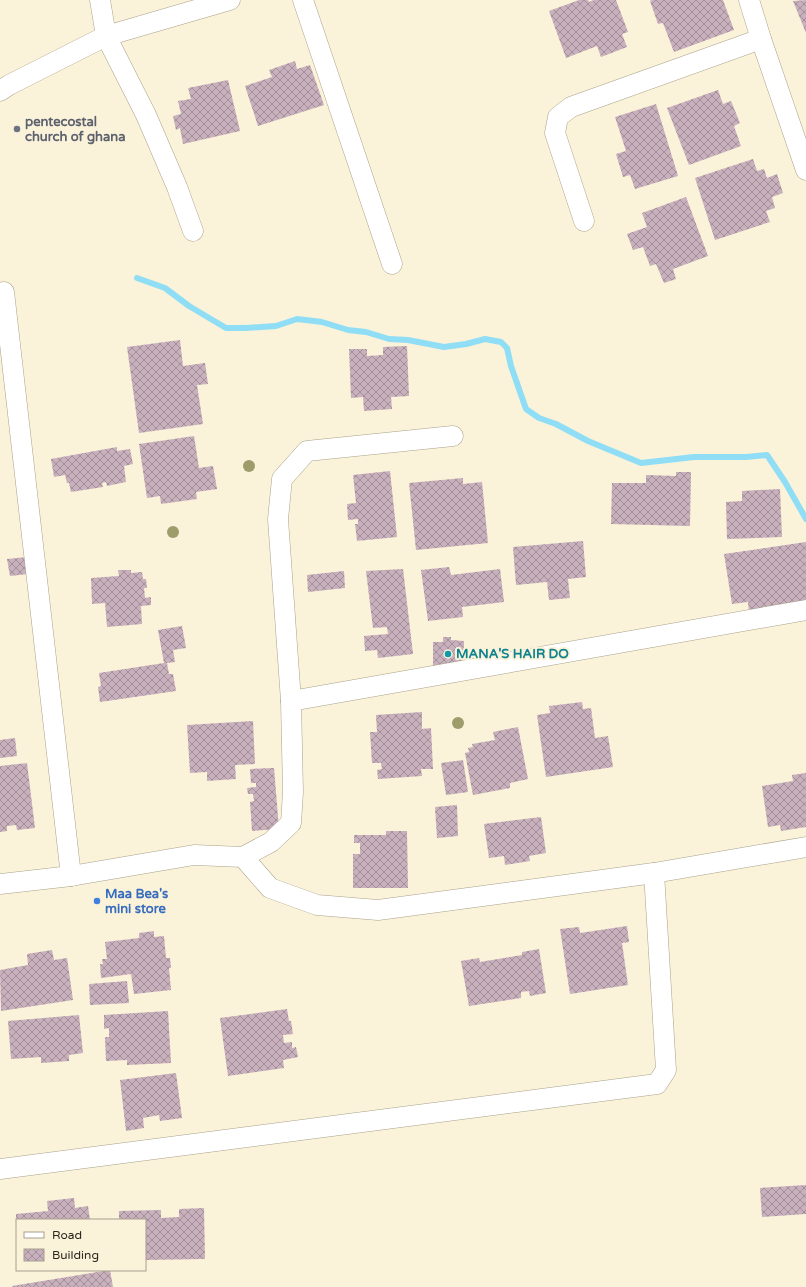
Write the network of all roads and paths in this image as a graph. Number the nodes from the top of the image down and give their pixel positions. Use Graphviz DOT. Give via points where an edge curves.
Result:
graph roads {
  1 [pos="100,0"];
  2 [pos="230,0"];
  3 [pos="303,0"];
  4 [pos="749,0"];
  5 [pos="106,36"];
  6 [pos="761,39"];
  7 [pos="0,91"];
  8 [pos="806,170"];
  9 [pos="584,221"];
  10 [pos="193,231"];
  11 [pos="392,264"];
  12 [pos="4,292"];
  13 [pos="453,436"];
  14 [pos="806,610"];
  15 [pos="291,701"];
  16 [pos="806,847"];
  17 [pos="243,857"];
  18 [pos="654,873"];
  19 [pos="71,876"];
  20 [pos="0,884"];
  21 [pos="0,1169"];
  1 -- 5 [label="street"];
  2 -- 5 [label="street"];
  3 -- 11 [label="street"];
  4 -- 6 [label="street"];
  5 -- 7 [label="street"];
  5 -- 10 [label="street" via="146,115"];
  6 -- 8 [label="street"];
  6 -- 9 [label="street" via="571,107 558,117 555,133"];
  12 -- 19 [label="street"];
  13 -- 15 [label="street" via="307,451 282,479 278,519"];
  14 -- 15 [label="street"];
  15 -- 17 [label="street" via="294,792 291,823 271,842"];
  16 -- 18 [label="street"];
  17 -- 18 [label="street" via="270,888 317,905 378,910"];
  17 -- 19 [label="street" via="194,855"];
  18 -- 21 [label="street" via="666,1070 657,1084"];
  19 -- 20 [label="street"];
}
